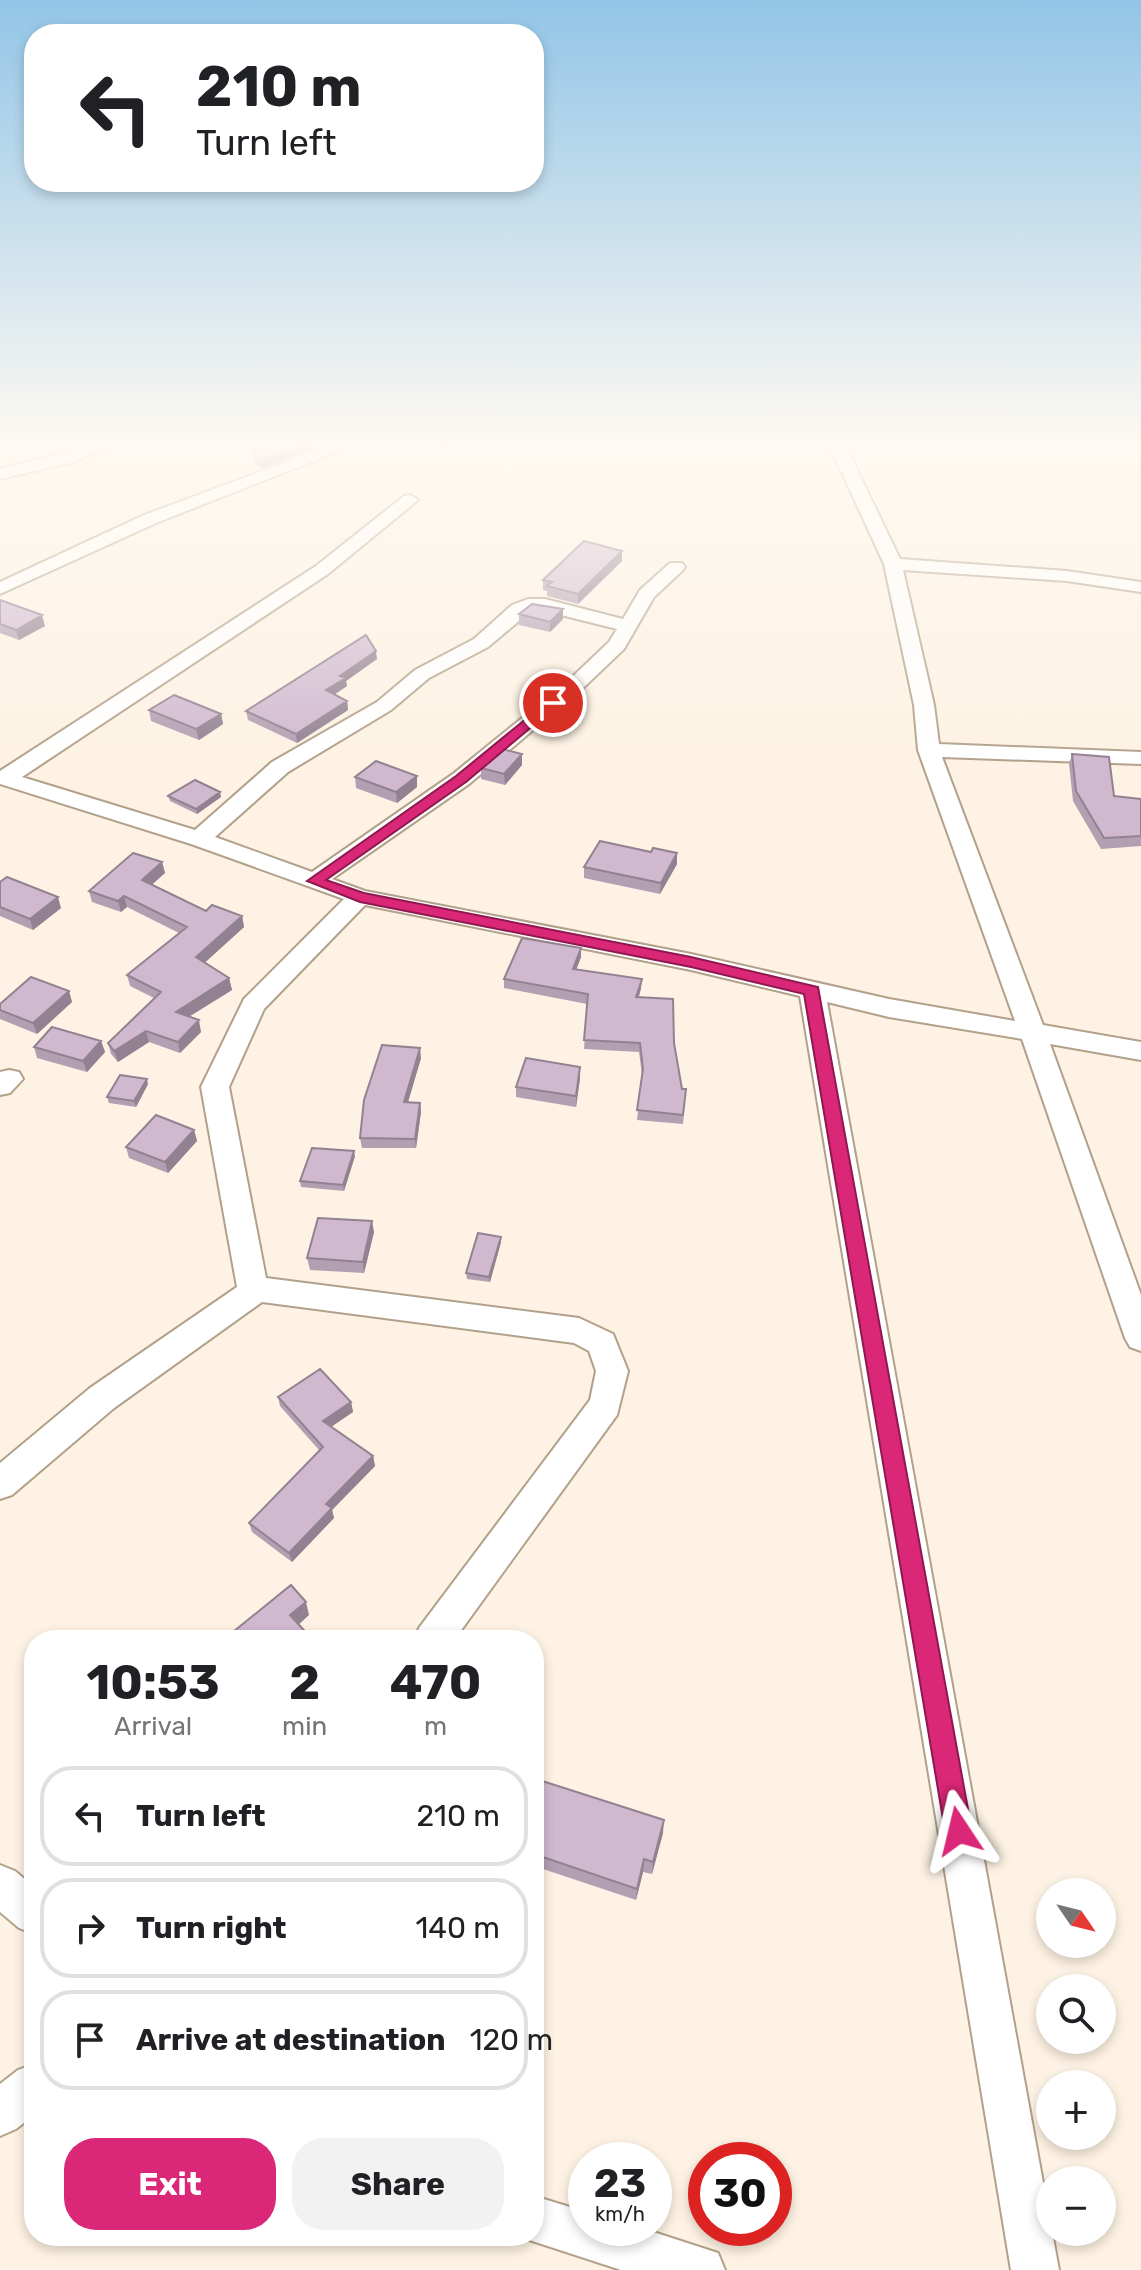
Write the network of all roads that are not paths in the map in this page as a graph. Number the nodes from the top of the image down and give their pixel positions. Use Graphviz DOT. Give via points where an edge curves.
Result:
graph roads {
  1 [pos="82,551"];
  2 [pos="346,551"];
  3 [pos="887,551"];
  4 [pos="893,564"];
  5 [pos="676,567"];
  6 [pos="1141,587"];
  7 [pos="0,589"];
  8 [pos="630,627"];
  9 [pos="929,750"];
  10 [pos="1141,758"];
  11 [pos="3,778"];
  12 [pos="199,839"];
  13 [pos="314,881"];
  14 [pos="360,897"];
  15 [pos="812,990"];
  16 [pos="1031,1032"];
  17 [pos="1141,1051"];
  18 [pos="257,1289"];
  19 [pos="1141,1338"];
  20 [pos="0,1484"];
  21 [pos="439,1630"];
  22 [pos="0,1886"];
  23 [pos="24,1905"];
  24 [pos="24,2094"];
  25 [pos="0,2113"];
  26 [pos="544,2223"];
  27 [pos="701,2270"];
  28 [pos="1035,2270"];
  1 -- 7 [label="street"];
  2 -- 11 [label="street"];
  3 -- 4 [label="street"];
  4 -- 6 [label="street" via="1067,576"];
  4 -- 9 [label="street"];
  5 -- 8 [label="street" via="647,594"];
  8 -- 12 [label="street" via="528,605 481,643 422,674 384,706 280,767"];
  8 -- 13 [label="street" via="576,684 461,779"];
  9 -- 10 [label="street"];
  9 -- 16 [label="street"];
  11 -- 12 [label="street"];
  12 -- 13 [label="street"];
  13 -- 14 [label="street"];
  14 -- 15 [label="street"];
  14 -- 18 [label="street" via="253,1005 215,1087 249,1280"];
  15 -- 16 [label="street"];
  15 -- 28 [label="street"];
  16 -- 17 [label="street"];
  16 -- 19 [label="street"];
  18 -- 20 [label="street" via="102,1398"];
  18 -- 21 [label="street" via="579,1331 602,1343 612,1371 605,1405"];
  22 -- 23 [label="street"];
  24 -- 25 [label="street"];
  26 -- 27 [label="street"];
}
